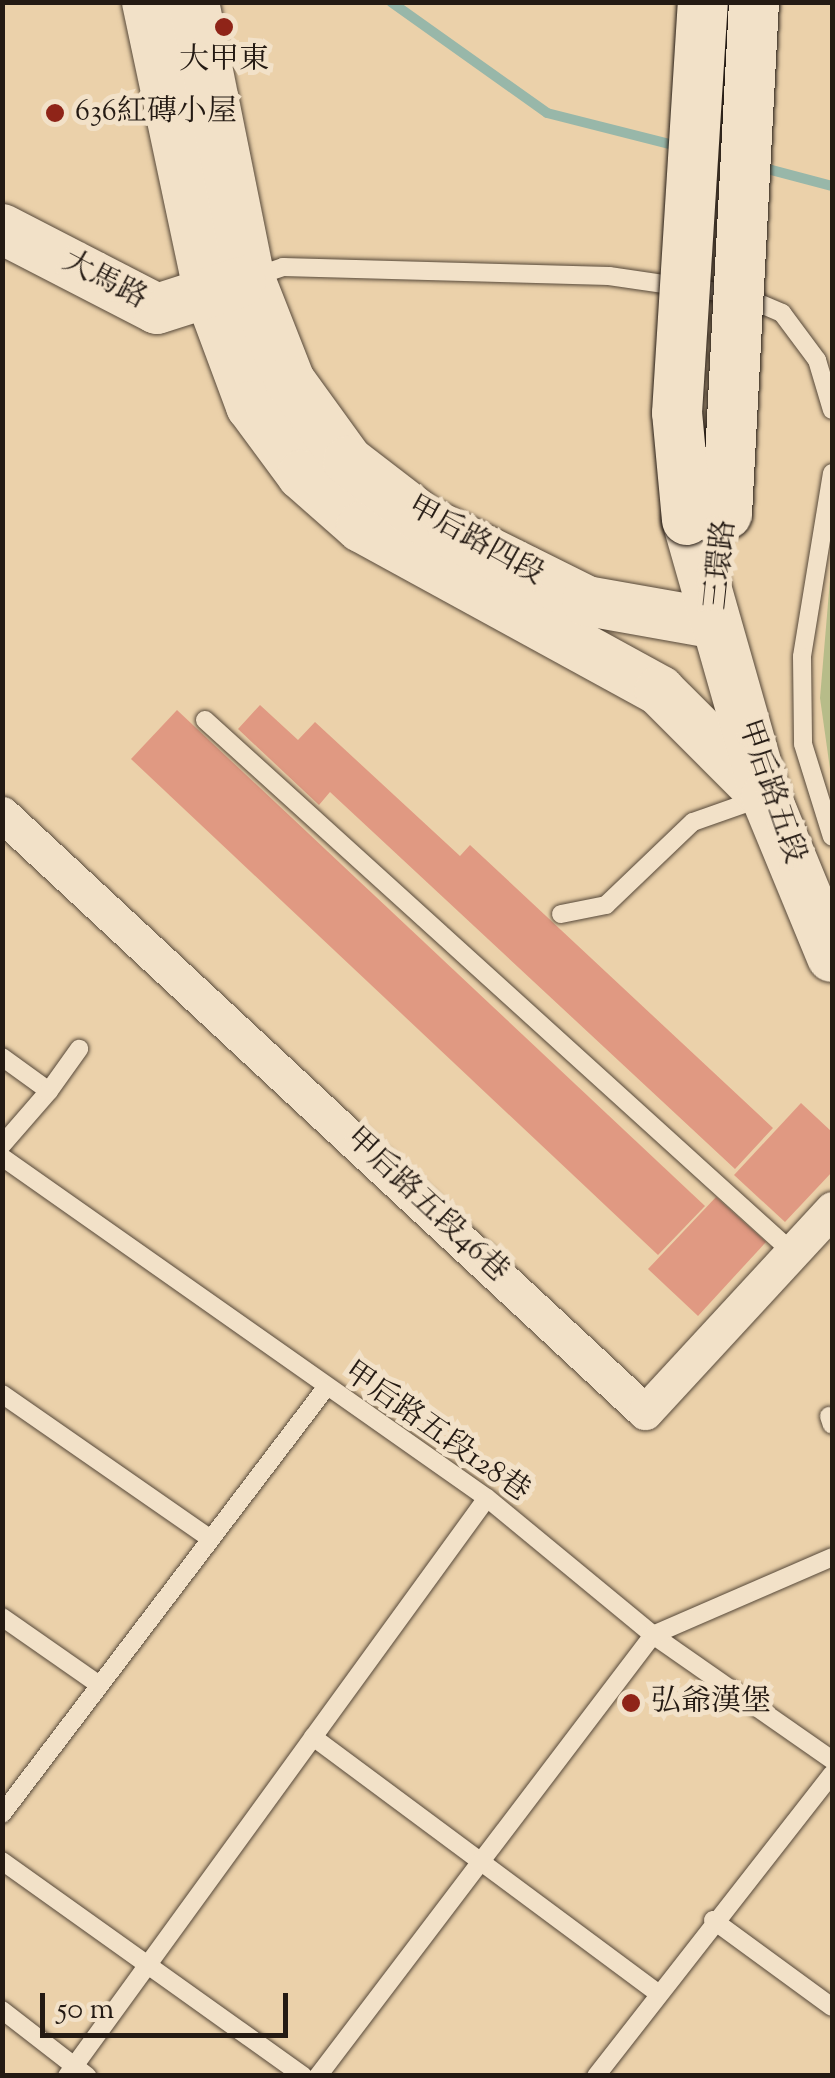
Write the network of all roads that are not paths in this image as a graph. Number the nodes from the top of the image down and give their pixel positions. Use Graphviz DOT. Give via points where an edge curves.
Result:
graph roads {
  1 [pos="147,2"];
  2 [pos="194,2"];
  3 [pos="703,2"];
  4 [pos="754,2"];
  5 [pos="2,229"];
  6 [pos="229,286"];
  7 [pos="832,410"];
  8 [pos="832,473"];
  9 [pos="707,517"];
  10 [pos="716,624"];
  11 [pos="576,640"];
  12 [pos="205,720"];
  13 [pos="766,797"];
  14 [pos="2,814"];
  15 [pos="832,836"];
  16 [pos="560,914"];
  17 [pos="830,949"];
  18 [pos="79,1048"];
  19 [pos="2,1057"];
  20 [pos="49,1091"];
  21 [pos="2,1145"];
  22 [pos="2,1157"];
  23 [pos="832,1208"];
  24 [pos="790,1250"];
  25 [pos="325,1389"];
  26 [pos="2,1394"];
  27 [pos="488,1498"];
  28 [pos="212,1539"];
  29 [pos="832,1557"];
  30 [pos="2,1617"];
  31 [pos="653,1635"];
  32 [pos="98,1684"];
  33 [pos="313,1737"];
  34 [pos="832,1760"];
  35 [pos="832,1774"];
  36 [pos="2,1814"];
  37 [pos="482,1860"];
  38 [pos="2,1861"];
  39 [pos="713,1920"];
  40 [pos="147,1964"];
  41 [pos="658,1993"];
  42 [pos="832,2007"];
  43 [pos="2,2010"];
  44 [pos="76,2072"];
  45 [pos="603,2073"];
  46 [pos="303,2076"];
  47 [pos="318,2076"];
  1 -- 6 [label="street, 甲后路四段"];
  2 -- 6 [label="street, 甲后路四段"];
  3 -- 9 [label="street, 三環路, bridge" via="677,413"];
  4 -- 9 [label="street, 三環路, bridge"];
  5 -- 6 [label="street, 大馬路" via="157,309"];
  6 -- 7 [label="lane" via="283,267 590,275 740,295 782,313 817,360"];
  6 -- 10 [label="street, 甲后路四段" via="348,461 426,521 587,601"];
  6 -- 11 [label="street, 甲后路四段" via="251,406 302,475 361,528"];
  8 -- 15 [label="lane" via="802,657 802,744"];
  9 -- 10 [label="street, 三環路"];
  10 -- 11 [label="street, 甲后路四段" via="646,644"];
  10 -- 13 [label="street, 甲后路五段"];
  11 -- 13 [label="street, 甲后路四段" via="660,691"];
  12 -- 24 [label="lane"];
  13 -- 16 [label="lane" via="693,822 606,904"];
  13 -- 17 [label="street, 甲后路五段"];
  14 -- 24 [label="street, 甲后路五段46巷" via="646,1412"];
  18 -- 20 [label="lane"];
  19 -- 20 [label="lane"];
  20 -- 21 [label="lane"];
  22 -- 25 [label="lane, 甲后路五段128巷"];
  23 -- 24 [label="street, 甲后路五段46巷"];
  25 -- 27 [label="lane, 甲后路五段128巷"];
  25 -- 28 [label="lane"];
  26 -- 28 [label="lane"];
  27 -- 31 [label="lane, 甲后路五段128巷"];
  27 -- 33 [label="lane"];
  28 -- 32 [label="lane"];
  29 -- 31 [label="lane"];
  30 -- 32 [label="lane"];
  31 -- 34 [label="lane, 甲后路五段128巷"];
  31 -- 37 [label="lane"];
  32 -- 36 [label="lane"];
  33 -- 37 [label="lane"];
  33 -- 40 [label="lane"];
  35 -- 39 [label="lane"];
  37 -- 41 [label="lane"];
  37 -- 47 [label="lane"];
  38 -- 40 [label="lane"];
  39 -- 41 [label="lane"];
  39 -- 42 [label="lane"];
  40 -- 44 [label="lane"];
  40 -- 46 [label="lane"];
  41 -- 45 [label="lane"];
  43 -- 44 [label="lane"];
}
